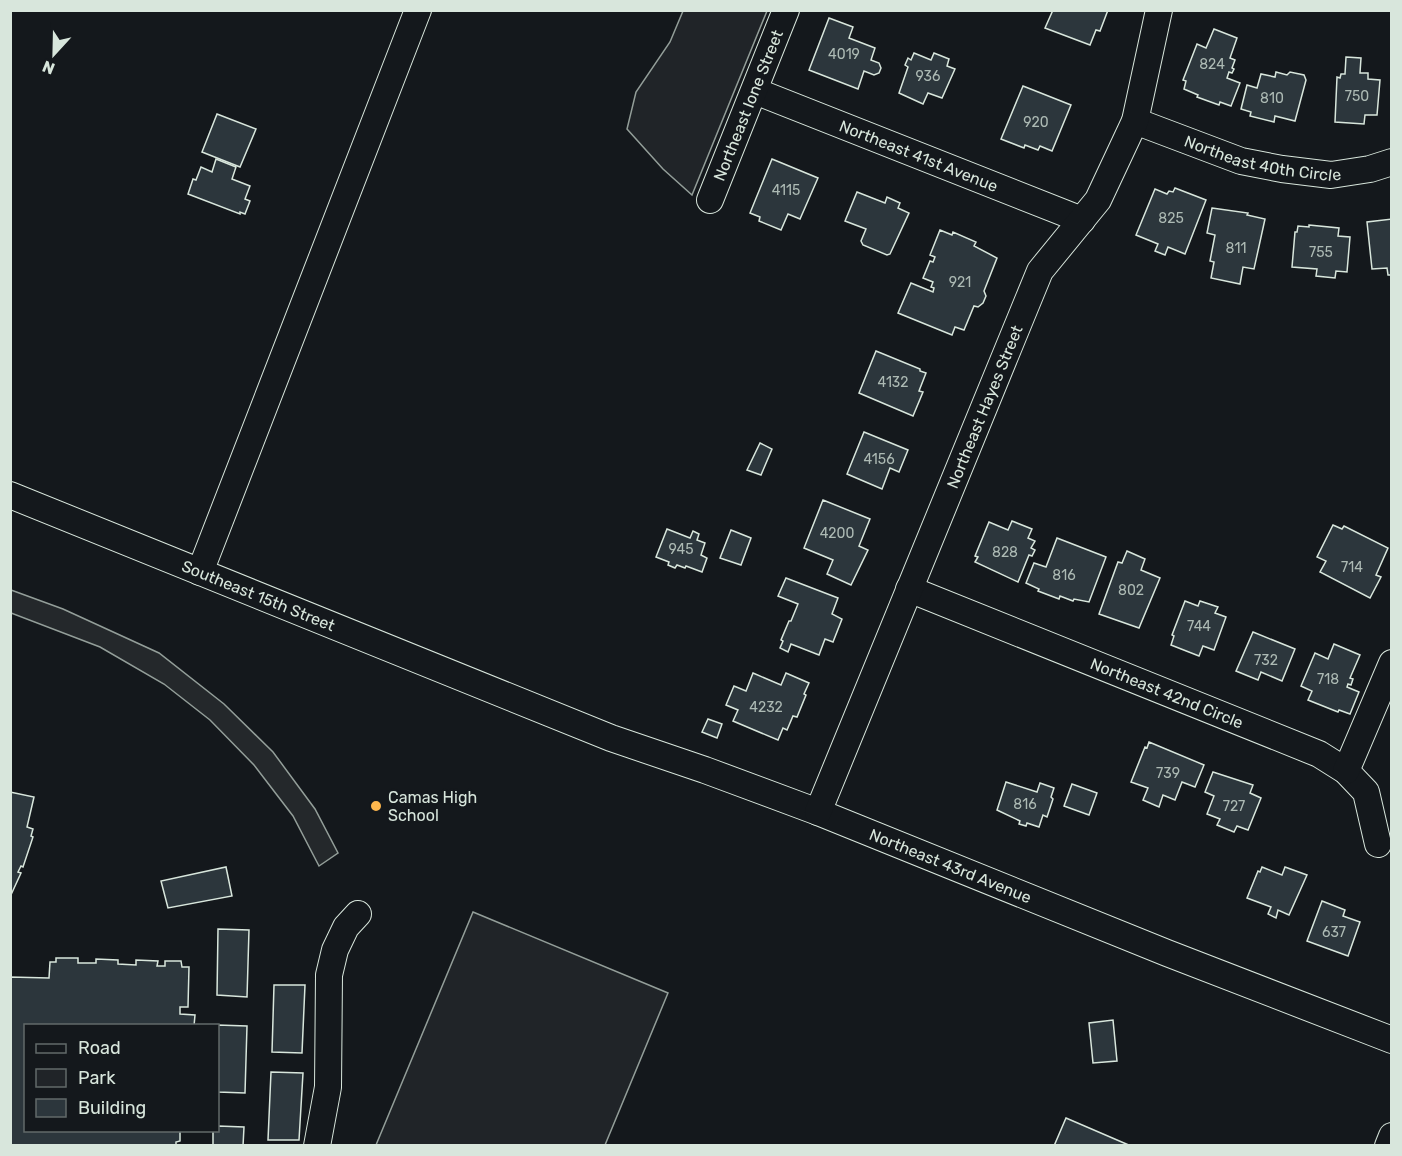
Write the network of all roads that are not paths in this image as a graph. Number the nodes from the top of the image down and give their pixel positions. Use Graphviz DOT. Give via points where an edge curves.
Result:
graph roads {
  1 [pos="418,10"];
  2 [pos="786,10"];
  3 [pos="1159,10"];
  4 [pos="755,91"];
  5 [pos="1135,121"];
  6 [pos="1392,162"];
  7 [pos="710,200"];
  8 [pos="1083,220"];
  9 [pos="10,495"];
  10 [pos="200,572"];
  11 [pos="909,589"];
  12 [pos="1392,663"];
  13 [pos="506,697"];
  14 [pos="1346,771"];
  15 [pos="818,812"];
  16 [pos="1378,844"];
  17 [pos="358,914"];
  18 [pos="1392,1041"];
  19 [pos="1392,1136"];
  20 [pos="317,1146"];
  21 [pos="1388,1146"];
  1 -- 10 [label="street"];
  2 -- 4 [label="street, Northeast Ione Street"];
  3 -- 5 [label="street, Northeast Hayes Street"];
  4 -- 7 [label="street, Northeast Ione Street"];
  4 -- 8 [label="street, Northeast 41st Avenue"];
  5 -- 6 [label="street, Northeast 40th Circle" via="1241,161 1282,169 1331,175"];
  5 -- 8 [label="street, Northeast Hayes Street" via="1098,200"];
  8 -- 11 [label="street, Northeast Hayes Street" via="1040,272"];
  9 -- 10 [label="street, Southeast 15th Street"];
  10 -- 13 [label="street, Southeast 15th Street"];
  11 -- 14 [label="street, Northeast 42nd Circle" via="1319,754"];
  11 -- 15 [label="street, Northeast Hayes Street"];
  12 -- 14 [label="street"];
  13 -- 15 [label="street, Northeast 43rd Avenue"];
  14 -- 16 [label="street, Northeast 42nd Circle" via="1366,792"];
  15 -- 18 [label="street, Northeast 43rd Avenue"];
  17 -- 20 [label="street" via="346,927 328,975 328,1087"];
  19 -- 21 [label="street"];
}
